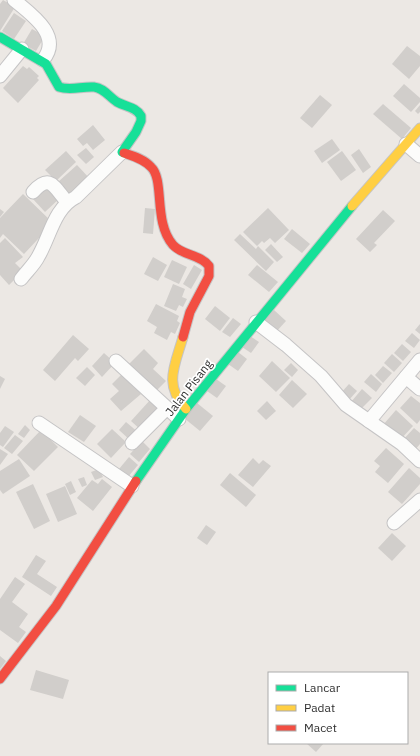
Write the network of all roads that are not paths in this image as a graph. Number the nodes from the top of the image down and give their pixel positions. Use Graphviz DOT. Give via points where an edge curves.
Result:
graph roads {
  1 [pos="14,0"];
  2 [pos="0,37"];
  3 [pos="22,49"];
  4 [pos="42,60"];
  5 [pos="0,76"];
  6 [pos="420,128"];
  7 [pos="406,144"];
  8 [pos="122,152"];
  9 [pos="420,156"];
  10 [pos="33,192"];
  11 [pos="67,202"];
  12 [pos="20,279"];
  13 [pos="256,322"];
  14 [pos="420,360"];
  15 [pos="116,361"];
  16 [pos="406,377"];
  17 [pos="420,389"];
  18 [pos="167,408"];
  19 [pos="182,414"];
  20 [pos="368,421"];
  21 [pos="39,423"];
  22 [pos="132,443"];
  23 [pos="420,461"];
  24 [pos="132,486"];
  25 [pos="420,500"];
  26 [pos="394,523"];
  27 [pos="0,679"];
  1 -- 4 [label="street" via="48,34 48,51"];
  2 -- 3 [label="street"];
  3 -- 4 [label="street"];
  3 -- 5 [label="street"];
  4 -- 8 [label="street" via="59,87 69,90 101,88 117,102 140,113 140,124"];
  6 -- 7 [label="street, Jalan Pisang"];
  7 -- 9 [label="street"];
  7 -- 13 [label="street, Jalan Pisang"];
  8 -- 11 [label="street" via="76,197"];
  8 -- 19 [label="street" via="146,162 155,169 162,225 180,252 206,261 210,267 209,275 189,314 172,385"];
  10 -- 11 [label="street" via="40,183 50,182"];
  11 -- 12 [label="street" via="60,210 37,258"];
  13 -- 19 [label="street, Jalan Pisang"];
  13 -- 20 [label="street" via="286,345 321,376 346,405"];
  14 -- 16 [label="street"];
  15 -- 18 [label="street"];
  16 -- 17 [label="street"];
  16 -- 20 [label="street"];
  18 -- 19 [label="street"];
  18 -- 22 [label="street"];
  19 -- 24 [label="street, Jalan Pisang"];
  20 -- 23 [label="street" via="402,444"];
  21 -- 24 [label="street"];
  24 -- 27 [label="street, Jalan Pisang" via="56,606"];
  25 -- 26 [label="street"];
}
